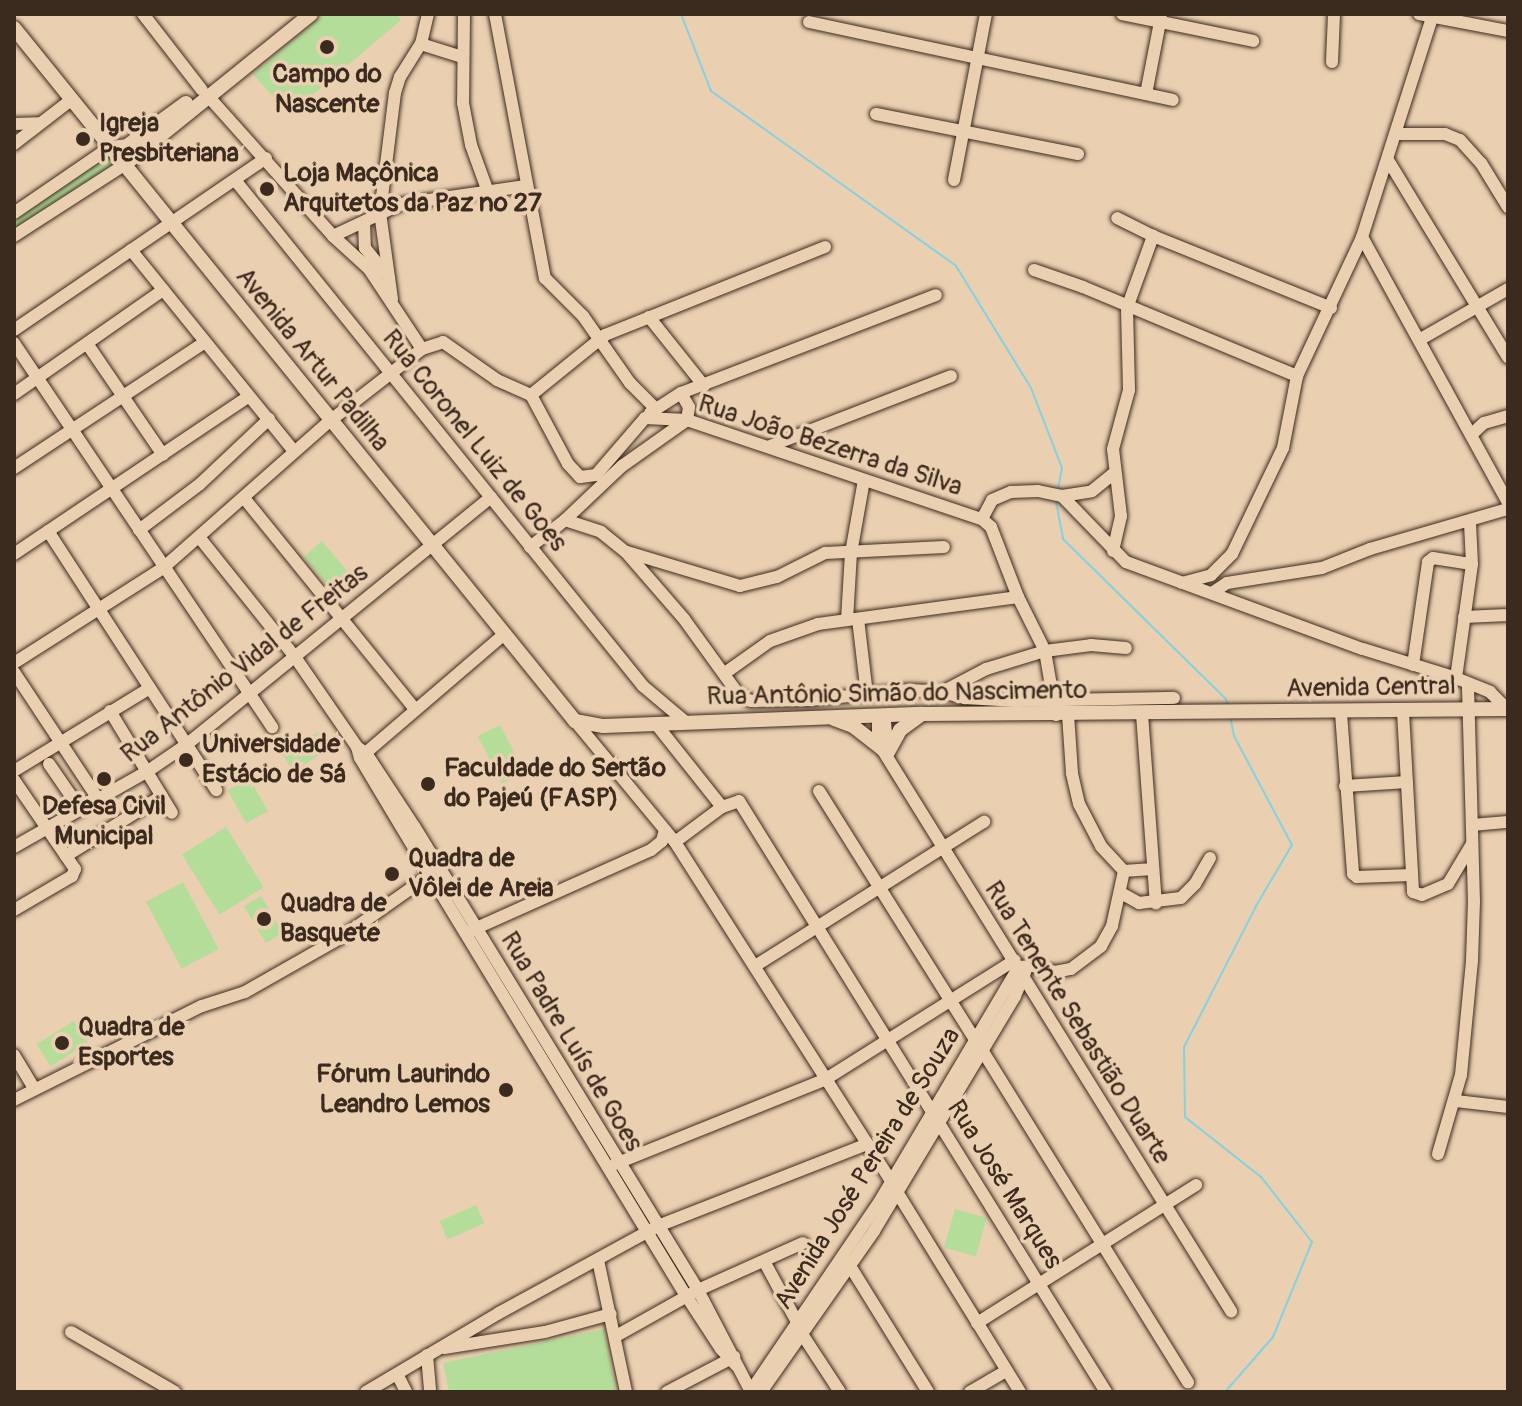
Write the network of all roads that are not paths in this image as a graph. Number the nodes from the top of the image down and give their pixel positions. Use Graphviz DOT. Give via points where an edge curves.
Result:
graph roads {
  1 [pos="143,14"];
  2 [pos="298,14"];
  3 [pos="311,14"];
  4 [pos="428,14"];
  5 [pos="464,14"];
  6 [pos="495,14"];
  7 [pos="986,14"];
  8 [pos="1122,14"];
  9 [pos="1334,14"];
  10 [pos="1428,15"];
  11 [pos="1161,18"];
  12 [pos="809,22"];
  13 [pos="1508,31"];
  14 [pos="16,34"];
  15 [pos="1253,41"];
  16 [pos="421,44"];
  17 [pos="462,57"];
  18 [pos="977,58"];
  19 [pos="1332,62"];
  20 [pos="235,69"];
  21 [pos="209,90"];
  22 [pos="1146,94"];
  23 [pos="71,100"];
  24 [pos="1173,100"];
  25 [pos="876,114"];
  26 [pos="40,123"];
  27 [pos="14,124"];
  28 [pos="964,130"];
  29 [pos="1396,134"];
  30 [pos="14,144"];
  31 [pos="109,148"];
  32 [pos="1078,154"];
  33 [pos="266,158"];
  34 [pos="1388,160"];
  35 [pos="124,165"];
  36 [pos="235,180"];
  37 [pos="954,180"];
  38 [pos="526,186"];
  39 [pos="1504,191"];
  40 [pos="488,192"];
  41 [pos="1508,207"];
  42 [pos="14,213"];
  43 [pos="380,213"];
  44 [pos="1117,218"];
  45 [pos="364,222"];
  46 [pos="170,223"];
  47 [pos="14,236"];
  48 [pos="333,236"];
  49 [pos="1153,236"];
  50 [pos="1362,237"];
  51 [pos="825,247"];
  52 [pos="131,250"];
  53 [pos="1034,270"];
  54 [pos="390,279"];
  55 [pos="1508,289"];
  56 [pos="163,290"];
  57 [pos="936,295"];
  58 [pos="393,306"];
  59 [pos="1478,306"];
  60 [pos="1127,308"];
  61 [pos="1331,308"];
  62 [pos="649,317"];
  63 [pos="14,330"];
  64 [pos="599,339"];
  65 [pos="1419,340"];
  66 [pos="205,342"];
  67 [pos="14,343"];
  68 [pos="88,345"];
  69 [pos="422,349"];
  70 [pos="1508,357"];
  71 [pos="391,373"];
  72 [pos="951,376"];
  73 [pos="1297,376"];
  74 [pos="38,378"];
  75 [pos="704,386"];
  76 [pos="681,393"];
  77 [pos="14,394"];
  78 [pos="531,395"];
  79 [pos="249,396"];
  80 [pos="124,398"];
  81 [pos="655,408"];
  82 [pos="1508,416"];
  83 [pos="645,418"];
  84 [pos="269,419"];
  85 [pos="331,420"];
  86 [pos="687,420"];
  87 [pos="74,432"];
  88 [pos="1471,435"];
  89 [pos="797,436"];
  90 [pos="770,446"];
  91 [pos="294,451"];
  92 [pos="163,455"];
  93 [pos="799,455"];
  94 [pos="14,468"];
  95 [pos="1113,474"];
  96 [pos="864,480"];
  97 [pos="112,491"];
  98 [pos="1062,496"];
  99 [pos="491,497"];
  100 [pos="244,498"];
  101 [pos="1508,503"];
  102 [pos="1508,509"];
  103 [pos="565,520"];
  104 [pos="986,523"];
  105 [pos="1470,523"];
  106 [pos="139,530"];
  107 [pos="48,531"];
  108 [pos="199,537"];
  109 [pos="431,546"];
  110 [pos="530,547"];
  111 [pos="944,547"];
  112 [pos="1113,551"];
  113 [pos="626,552"];
  114 [pos="851,553"];
  115 [pos="14,554"];
  116 [pos="1472,564"];
  117 [pos="163,568"];
  118 [pos="1182,583"];
  119 [pos="1212,593"];
  120 [pos="1018,597"];
  121 [pos="100,609"];
  122 [pos="1508,615"];
  123 [pos="1464,617"];
  124 [pos="852,619"];
  125 [pos="343,620"];
  126 [pos="503,635"];
  127 [pos="1126,648"];
  128 [pos="1045,651"];
  129 [pos="295,657"];
  130 [pos="14,663"];
  131 [pos="1413,665"];
  132 [pos="14,672"];
  133 [pos="725,673"];
  134 [pos="1462,681"];
  135 [pos="150,688"];
  136 [pos="942,692"];
  137 [pos="249,694"];
  138 [pos="867,695"];
  139 [pos="1174,698"];
  140 [pos="414,708"];
  141 [pos="1508,709"];
  142 [pos="1060,710"];
  143 [pos="110,711"];
  144 [pos="1468,711"];
  145 [pos="1403,712"];
  146 [pos="1227,713"];
  147 [pos="1341,713"];
  148 [pos="922,714"];
  149 [pos="1142,714"];
  150 [pos="878,715"];
  151 [pos="830,717"];
  152 [pos="575,721"];
  153 [pos="687,723"];
  154 [pos="656,724"];
  155 [pos="272,727"];
  156 [pos="62,740"];
  157 [pos="186,745"];
  158 [pos="361,753"];
  159 [pos="886,753"];
  160 [pos="49,764"];
  161 [pos="14,771"];
  162 [pos="148,771"];
  163 [pos="14,780"];
  164 [pos="1407,782"];
  165 [pos="1345,786"];
  166 [pos="216,790"];
  167 [pos="819,791"];
  168 [pos="162,796"];
  169 [pos="98,799"];
  170 [pos="722,807"];
  171 [pos="80,809"];
  172 [pos="172,813"];
  173 [pos="984,822"];
  174 [pos="1508,822"];
  175 [pos="1472,825"];
  176 [pos="47,828"];
  177 [pos="665,830"];
  178 [pos="1473,841"];
  179 [pos="675,842"];
  180 [pos="14,847"];
  181 [pos="943,849"];
  182 [pos="66,856"];
  183 [pos="1210,858"];
  184 [pos="1153,869"];
  185 [pos="1124,871"];
  186 [pos="430,875"];
  187 [pos="1411,875"];
  188 [pos="881,887"];
  189 [pos="1121,893"];
  190 [pos="1156,903"];
  191 [pos="14,910"];
  192 [pos="818,924"];
  193 [pos="471,931"];
  194 [pos="755,966"];
  195 [pos="1021,968"];
  196 [pos="951,999"];
  197 [pos="888,1041"];
  198 [pos="979,1045"];
  199 [pos="14,1055"];
  200 [pos="826,1079"];
  201 [pos="34,1088"];
  202 [pos="14,1100"];
  203 [pos="1456,1101"];
  204 [pos="1508,1107"];
  205 [pos="936,1116"];
  206 [pos="867,1144"];
  207 [pos="1438,1154"];
  208 [pos="614,1165"];
  209 [pos="1196,1185"];
  210 [pos="894,1187"];
  211 [pos="1164,1206"];
  212 [pos="653,1229"];
  213 [pos="803,1243"];
  214 [pos="1103,1244"];
  215 [pos="598,1260"];
  216 [pos="764,1261"];
  217 [pos="850,1266"];
  218 [pos="1039,1284"];
  219 [pos="692,1294"];
  220 [pos="1231,1311"];
  221 [pos="611,1314"];
  222 [pos="977,1323"];
  223 [pos="800,1328"];
  224 [pos="71,1332"];
  225 [pos="616,1336"];
  226 [pos="432,1352"];
  227 [pos="733,1360"];
  228 [pos="1006,1371"];
  229 [pos="397,1374"];
  230 [pos="1188,1382"];
  231 [pos="175,1392"];
  232 [pos="366,1392"];
  233 [pos="406,1392"];
  234 [pos="430,1392"];
  235 [pos="626,1392"];
  236 [pos="667,1392"];
  237 [pos="750,1392"];
  238 [pos="761,1392"];
  239 [pos="840,1392"];
  240 [pos="928,1392"];
  241 [pos="970,1392"];
  242 [pos="1020,1392"];
  243 [pos="1106,1392"];
  1 -- 21 [label="street"];
  2 -- 20 [label="main road"];
  3 -- 20 [label="main road"];
  4 -- 16 [label="street"];
  5 -- 17 [label="street"];
  6 -- 38 [label="street"];
  7 -- 18 [label="street"];
  8 -- 11 [label="street"];
  9 -- 19 [label="street"];
  10 -- 13 [label="street"];
  10 -- 29 [label="street"];
  11 -- 15 [label="street"];
  11 -- 22 [label="street"];
  12 -- 18 [label="street"];
  14 -- 23 [label="main road, Avenida Artur Padilha"];
  16 -- 17 [label="street"];
  16 -- 43 [label="street" via="397,83"];
  17 -- 40 [label="street" via="471,145"];
  18 -- 22 [label="street"];
  18 -- 28 [label="street"];
  20 -- 21 [label="main road"];
  21 -- 31 [label="main road" via="130,145"];
  21 -- 33 [label="street"];
  21 -- 35 [label="main road"];
  22 -- 24 [label="street"];
  23 -- 26 [label="street"];
  23 -- 31 [label="main road, Avenida Artur Padilha"];
  25 -- 28 [label="street"];
  26 -- 27 [label="street"];
  26 -- 30 [label="street"];
  28 -- 32 [label="street"];
  28 -- 37 [label="street"];
  29 -- 34 [label="street"];
  29 -- 39 [label="street" via="1453,136 1473,151"];
  31 -- 35 [label="main road, Avenida Artur Padilha"];
  31 -- 42 [label="street"];
  33 -- 36 [label="street"];
  33 -- 48 [label="street"];
  34 -- 50 [label="street"];
  34 -- 59 [label="street"];
  35 -- 46 [label="main road, Avenida Artur Padilha"];
  35 -- 47 [label="street"];
  36 -- 46 [label="street"];
  36 -- 71 [label="street, Rua Coronel Luiz de Goes"];
  38 -- 40 [label="street"];
  38 -- 64 [label="street" via="545,278"];
  39 -- 41 [label="street"];
  40 -- 43 [label="street" via="401,204"];
  43 -- 45 [label="street"];
  43 -- 54 [label="street"];
  44 -- 49 [label="street"];
  45 -- 48 [label="street"];
  45 -- 54 [label="street" via="365,248"];
  46 -- 52 [label="street"];
  46 -- 85 [label="main road, Avenida Artur Padilha"];
  48 -- 58 [label="street" via="369,269"];
  49 -- 60 [label="street"];
  49 -- 61 [label="street"];
  50 -- 61 [label="street"];
  50 -- 65 [label="street"];
  51 -- 62 [label="street"];
  52 -- 56 [label="street"];
  52 -- 63 [label="street"];
  53 -- 60 [label="street"];
  54 -- 58 [label="street"];
  55 -- 59 [label="street"];
  56 -- 66 [label="street"];
  56 -- 68 [label="street"];
  57 -- 75 [label="street"];
  58 -- 69 [label="street"];
  59 -- 65 [label="street"];
  59 -- 70 [label="street"];
  60 -- 73 [label="street"];
  60 -- 95 [label="street" via="1129,390 1115,436"];
  61 -- 73 [label="street"];
  62 -- 64 [label="street"];
  62 -- 75 [label="street"];
  64 -- 78 [label="street"];
  64 -- 81 [label="street"];
  65 -- 88 [label="street"];
  66 -- 79 [label="street"];
  66 -- 80 [label="street"];
  67 -- 74 [label="street"];
  68 -- 74 [label="street"];
  68 -- 80 [label="street"];
  69 -- 71 [label="street"];
  69 -- 78 [label="street" via="438,342 452,346 497,380"];
  71 -- 85 [label="street"];
  71 -- 99 [label="street, Rua Coronel Luiz de Goes"];
  72 -- 89 [label="street"];
  73 -- 118 [label="street" via="1286,439 1243,538 1211,575"];
  74 -- 77 [label="street"];
  74 -- 87 [label="street"];
  75 -- 76 [label="street"];
  76 -- 81 [label="street"];
  76 -- 86 [label="street" via="689,407"];
  78 -- 83 [label="street" via="568,464 585,478 601,470"];
  79 -- 84 [label="street"];
  79 -- 92 [label="street"];
  80 -- 87 [label="street"];
  80 -- 92 [label="street"];
  81 -- 83 [label="street"];
  82 -- 88 [label="street" via="1484,423"];
  83 -- 86 [label="street, Rua João Bezerra da Silva"];
  84 -- 91 [label="street"];
  84 -- 106 [label="street" via="200,484"];
  85 -- 91 [label="street"];
  85 -- 109 [label="main road, Avenida Artur Padilha"];
  86 -- 90 [label="street, Rua João Bezerra da Silva"];
  86 -- 103 [label="street" via="622,466"];
  87 -- 94 [label="street"];
  87 -- 97 [label="street"];
  88 -- 101 [label="street"];
  89 -- 90 [label="street"];
  89 -- 93 [label="street"];
  90 -- 93 [label="street, Rua João Bezerra da Silva"];
  91 -- 100 [label="street"];
  92 -- 97 [label="street"];
  93 -- 96 [label="street, Rua João Bezerra da Silva"];
  95 -- 98 [label="street" via="1083,495"];
  95 -- 112 [label="street" via="1121,516"];
  96 -- 104 [label="street, Rua João Bezerra da Silva"];
  96 -- 114 [label="street"];
  97 -- 106 [label="street"];
  97 -- 107 [label="street"];
  98 -- 104 [label="street" via="1011,492 992,500"];
  98 -- 112 [label="street"];
  99 -- 109 [label="street, Rua Antônio Vidal de Freitas"];
  99 -- 110 [label="street, Rua Coronel Luiz de Goes"];
  100 -- 108 [label="street"];
  100 -- 125 [label="street"];
  102 -- 105 [label="street"];
  103 -- 110 [label="street"];
  103 -- 113 [label="street" via="591,527"];
  104 -- 120 [label="street"];
  105 -- 116 [label="street"];
  105 -- 119 [label="street" via="1370,549 1322,568 1227,583"];
  106 -- 117 [label="street"];
  107 -- 115 [label="street"];
  107 -- 121 [label="street"];
  108 -- 117 [label="street"];
  108 -- 129 [label="street, Rua Padre Luís de Goes"];
  109 -- 125 [label="street, Rua Antônio Vidal de Freitas"];
  109 -- 126 [label="main road, Avenida Artur Padilha"];
  110 -- 153 [label="street, Rua Coronel Luiz de Goes" via="643,686"];
  111 -- 114 [label="street"];
  112 -- 118 [label="street" via="1126,562"];
  113 -- 114 [label="street" via="740,586 785,574 820,554"];
  113 -- 133 [label="street"];
  114 -- 124 [label="street"];
  116 -- 123 [label="street"];
  116 -- 131 [label="street" via="1433,558 1428,562"];
  117 -- 121 [label="street"];
  117 -- 137 [label="street"];
  118 -- 119 [label="street"];
  119 -- 131 [label="street"];
  120 -- 124 [label="street"];
  120 -- 128 [label="street"];
  121 -- 130 [label="street"];
  121 -- 135 [label="street"];
  122 -- 123 [label="street"];
  123 -- 134 [label="street"];
  124 -- 133 [label="street" via="770,641"];
  124 -- 138 [label="street"];
  125 -- 129 [label="street, Rua Antônio Vidal de Freitas"];
  125 -- 140 [label="street"];
  126 -- 140 [label="street"];
  126 -- 152 [label="main road, Avenida Artur Padilha"];
  127 -- 128 [label="street" via="1091,645"];
  128 -- 136 [label="street" via="986,669"];
  128 -- 142 [label="street"];
  129 -- 137 [label="street, Rua Antônio Vidal de Freitas"];
  129 -- 158 [label="street, Rua Padre Luís de Goes"];
  131 -- 134 [label="street"];
  132 -- 156 [label="street"];
  133 -- 138 [label="street" via="739,695 751,701"];
  134 -- 141 [label="street" via="1490,692"];
  134 -- 144 [label="street"];
  135 -- 143 [label="street"];
  135 -- 157 [label="street"];
  136 -- 138 [label="street"];
  136 -- 142 [label="street"];
  137 -- 155 [label="street"];
  137 -- 157 [label="street, Rua Antônio Vidal de Freitas"];
  139 -- 142 [label="street"];
  140 -- 158 [label="street"];
  141 -- 144 [label="main road, Avenida Central"];
  142 -- 148 [label="main road, Rua Antônio Simão do Nascimento"];
  142 -- 149 [label="main road, Rua Antônio Simão do Nascimento"];
  142 -- 185 [label="street" via="1079,804 1101,846"];
  143 -- 156 [label="street"];
  143 -- 162 [label="street"];
  144 -- 145 [label="main road, Avenida Central"];
  144 -- 175 [label="street"];
  145 -- 147 [label="main road, Avenida Central"];
  145 -- 164 [label="street"];
  146 -- 147 [label="main road, Avenida Central"];
  146 -- 149 [label="main road, Rua Antônio Simão do Nascimento"];
  147 -- 165 [label="street"];
  148 -- 150 [label="main road, Rua Antônio Simão do Nascimento"];
  148 -- 159 [label="main road" via="900,730"];
  149 -- 184 [label="street"];
  150 -- 151 [label="main road, Rua Antônio Simão do Nascimento"];
  150 -- 159 [label="street, Rua Tenente Sebastião Duarte" via="878,739"];
  151 -- 153 [label="main road, Rua Antônio Simão do Nascimento"];
  151 -- 159 [label="main road" via="853,726"];
  152 -- 154 [label="main road, Rua Antônio Simão do Nascimento" via="592,726"];
  152 -- 177 [label="street"];
  153 -- 154 [label="main road, Rua Antônio Simão do Nascimento"];
  154 -- 170 [label="street"];
  156 -- 161 [label="street"];
  156 -- 169 [label="street"];
  157 -- 162 [label="street, Rua Antônio Vidal de Freitas"];
  157 -- 166 [label="street"];
  158 -- 186 [label="street, Rua Padre Luís de Goes"];
  158 -- 193 [label="street, Rua Padre Luís de Goes"];
  159 -- 181 [label="street, Rua Tenente Sebastião Duarte"];
  160 -- 171 [label="street"];
  162 -- 168 [label="street"];
  162 -- 169 [label="street, Rua Antônio Vidal de Freitas"];
  163 -- 176 [label="street"];
  164 -- 165 [label="street"];
  164 -- 187 [label="street"];
  165 -- 187 [label="street" via="1353,874"];
  167 -- 188 [label="street"];
  168 -- 172 [label="street"];
  168 -- 182 [label="street"];
  169 -- 171 [label="street, Rua Antônio Vidal de Freitas"];
  170 -- 179 [label="street"];
  170 -- 192 [label="street, Rua José Marques" via="735,799"];
  171 -- 176 [label="street, Rua Antônio Vidal de Freitas"];
  173 -- 181 [label="street"];
  174 -- 175 [label="street"];
  175 -- 178 [label="street"];
  176 -- 180 [label="street, Rua Antônio Vidal de Freitas"];
  176 -- 182 [label="street"];
  177 -- 179 [label="street"];
  177 -- 193 [label="street" via="651,850"];
  178 -- 187 [label="street" via="1448,884 1419,895 1413,892"];
  178 -- 203 [label="street" via="1472,961"];
  179 -- 194 [label="street"];
  181 -- 188 [label="street"];
  181 -- 195 [label="street, Rua Tenente Sebastião Duarte"];
  182 -- 191 [label="street" via="75,869 72,876"];
  183 -- 190 [label="street" via="1189,892"];
  184 -- 185 [label="street"];
  184 -- 190 [label="street"];
  185 -- 189 [label="street"];
  186 -- 193 [label="street, Rua Padre Luís de Goes"];
  186 -- 201 [label="street" via="342,937 245,992 202,1006"];
  188 -- 192 [label="street"];
  188 -- 196 [label="street"];
  189 -- 190 [label="street" via="1134,902"];
  189 -- 195 [label="street" via="1112,926 1091,955 1063,972"];
  192 -- 194 [label="street"];
  192 -- 197 [label="street, Rua José Marques"];
  193 -- 208 [label="street, Rua Padre Luís de Goes"];
  194 -- 200 [label="street"];
  195 -- 196 [label="street"];
  195 -- 198 [label="street, Avenida José Pereira de Souza"];
  195 -- 211 [label="street, Rua Tenente Sebastião Duarte"];
  196 -- 197 [label="street"];
  196 -- 198 [label="street"];
  197 -- 200 [label="street"];
  197 -- 205 [label="street, Rua José Marques"];
  198 -- 205 [label="street, Avenida José Pereira de Souza"];
  198 -- 214 [label="street"];
  199 -- 201 [label="street"];
  200 -- 206 [label="street"];
  200 -- 208 [label="street"];
  201 -- 202 [label="street"];
  203 -- 204 [label="street"];
  203 -- 207 [label="street"];
  205 -- 210 [label="street, Avenida José Pereira de Souza"];
  205 -- 218 [label="street, Rua José Marques"];
  206 -- 210 [label="street"];
  206 -- 212 [label="street"];
  208 -- 212 [label="street, Rua Padre Luís de Goes"];
  209 -- 211 [label="street"];
  210 -- 217 [label="street, Avenida José Pereira de Souza"];
  210 -- 222 [label="street"];
  210 -- 223 [label="street, Avenida José Pereira de Souza"];
  211 -- 214 [label="street"];
  211 -- 220 [label="street, Rua Tenente Sebastião Duarte"];
  212 -- 215 [label="street"];
  212 -- 219 [label="street, Rua Padre Luís de Goes"];
  213 -- 216 [label="street"];
  214 -- 218 [label="street"];
  214 -- 230 [label="street"];
  215 -- 221 [label="street"];
  215 -- 226 [label="street"];
  216 -- 219 [label="street"];
  216 -- 223 [label="street"];
  217 -- 223 [label="street, Avenida José Pereira de Souza"];
  217 -- 240 [label="street"];
  218 -- 222 [label="street"];
  218 -- 243 [label="street, Rua José Marques"];
  219 -- 225 [label="street"];
  219 -- 227 [label="street, Rua Padre Luís de Goes"];
  221 -- 225 [label="street"];
  221 -- 226 [label="street"];
  222 -- 228 [label="street"];
  223 -- 237 [label="street, Avenida José Pereira de Souza"];
  223 -- 238 [label="street, Avenida José Pereira de Souza"];
  223 -- 239 [label="street"];
  224 -- 231 [label="street"];
  225 -- 235 [label="street"];
  226 -- 229 [label="street"];
  226 -- 234 [label="street"];
  227 -- 236 [label="street"];
  227 -- 237 [label="street, Rua Padre Luís de Goes"];
  228 -- 241 [label="street"];
  228 -- 242 [label="street"];
  229 -- 232 [label="street"];
  229 -- 233 [label="street"];
}
